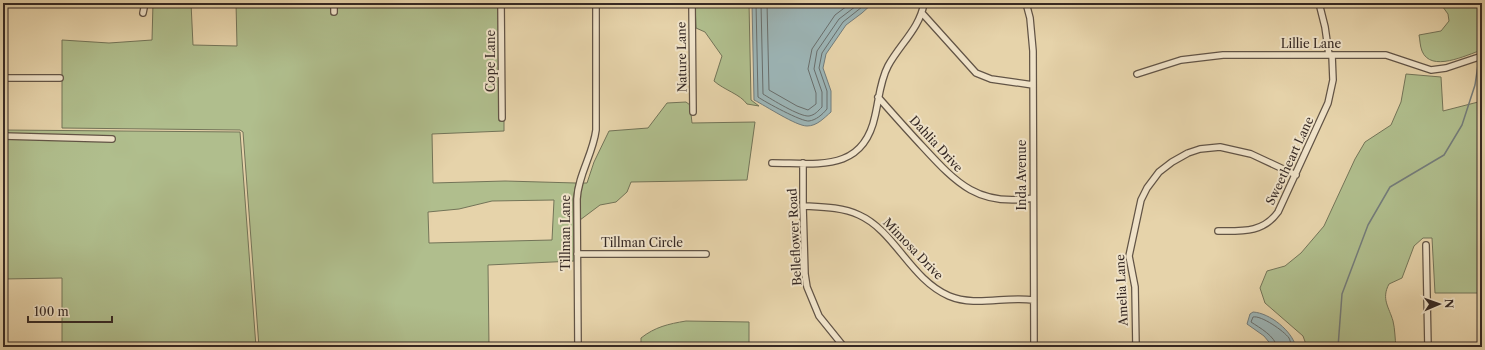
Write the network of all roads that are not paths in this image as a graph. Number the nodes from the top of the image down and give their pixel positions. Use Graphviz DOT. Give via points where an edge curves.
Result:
graph roads {
  1 [pos="145,3"];
  2 [pos="334,3"];
  3 [pos="501,3"];
  4 [pos="596,3"];
  5 [pos="692,3"];
  6 [pos="924,3"];
  7 [pos="1026,3"];
  8 [pos="1319,3"];
  9 [pos="334,12"];
  10 [pos="143,13"];
  11 [pos="922,13"];
  12 [pos="1330,55"];
  13 [pos="1482,56"];
  14 [pos="1137,74"];
  15 [pos="3,78"];
  16 [pos="60,78"];
  17 [pos="1033,85"];
  18 [pos="878,97"];
  19 [pos="693,112"];
  20 [pos="502,118"];
  21 [pos="3,136"];
  22 [pos="112,139"];
  23 [pos="772,163"];
  24 [pos="803,163"];
  25 [pos="1296,175"];
  26 [pos="1033,198"];
  27 [pos="803,206"];
  28 [pos="1218,231"];
  29 [pos="1426,245"];
  30 [pos="577,254"];
  31 [pos="706,254"];
  32 [pos="1033,300"];
  33 [pos="578,347"];
  34 [pos="844,347"];
  35 [pos="1034,347"];
  36 [pos="1136,347"];
  37 [pos="1428,347"];
  1 -- 10 [label="street"];
  2 -- 9 [label="street"];
  3 -- 20 [label="street, Cope Lane"];
  4 -- 30 [label="street, Tillman Lane" via="596,130 577,194"];
  5 -- 19 [label="street, Nature Lane"];
  6 -- 11 [label="street"];
  7 -- 17 [label="street, Inda Avenue" via="1033,40"];
  8 -- 12 [label="street, Sweetheart Lane"];
  11 -- 17 [label="street" via="976,73 991,79"];
  11 -- 18 [label="street" via="888,66"];
  12 -- 13 [label="street, Lillie Lane" via="1390,56 1430,70 1446,68"];
  12 -- 14 [label="street, Lillie Lane" via="1208,56 1169,63"];
  12 -- 25 [label="street, Sweetheart Lane" via="1333,80 1328,103"];
  15 -- 16 [label="street"];
  17 -- 26 [label="street, Inda Avenue"];
  18 -- 24 [label="street" via="872,127 854,153 830,163"];
  18 -- 26 [label="street, Dahlia Drive" via="958,183 976,193 994,198"];
  21 -- 22 [label="street"];
  23 -- 24 [label="street"];
  24 -- 27 [label="street, Belleflower Road"];
  25 -- 28 [label="street, Sweetheart Lane" via="1280,209 1268,223 1253,230"];
  25 -- 36 [label="street, Amelia Lane" via="1251,154 1220,147 1188,153 1159,172 1139,204 1135,236 1129,256 1135,287"];
  26 -- 32 [label="street, Inda Avenue"];
  27 -- 32 [label="street, Mimosa Drive" via="845,210 864,218 876,226 930,285 950,296 981,301 1012,298"];
  27 -- 34 [label="street, Belleflower Road" via="805,274 810,294 819,316"];
  29 -- 37 [label="street"];
  30 -- 31 [label="street, Tillman Circle"];
  30 -- 33 [label="street, Tillman Lane"];
  32 -- 35 [label="street, Inda Avenue"];
}
